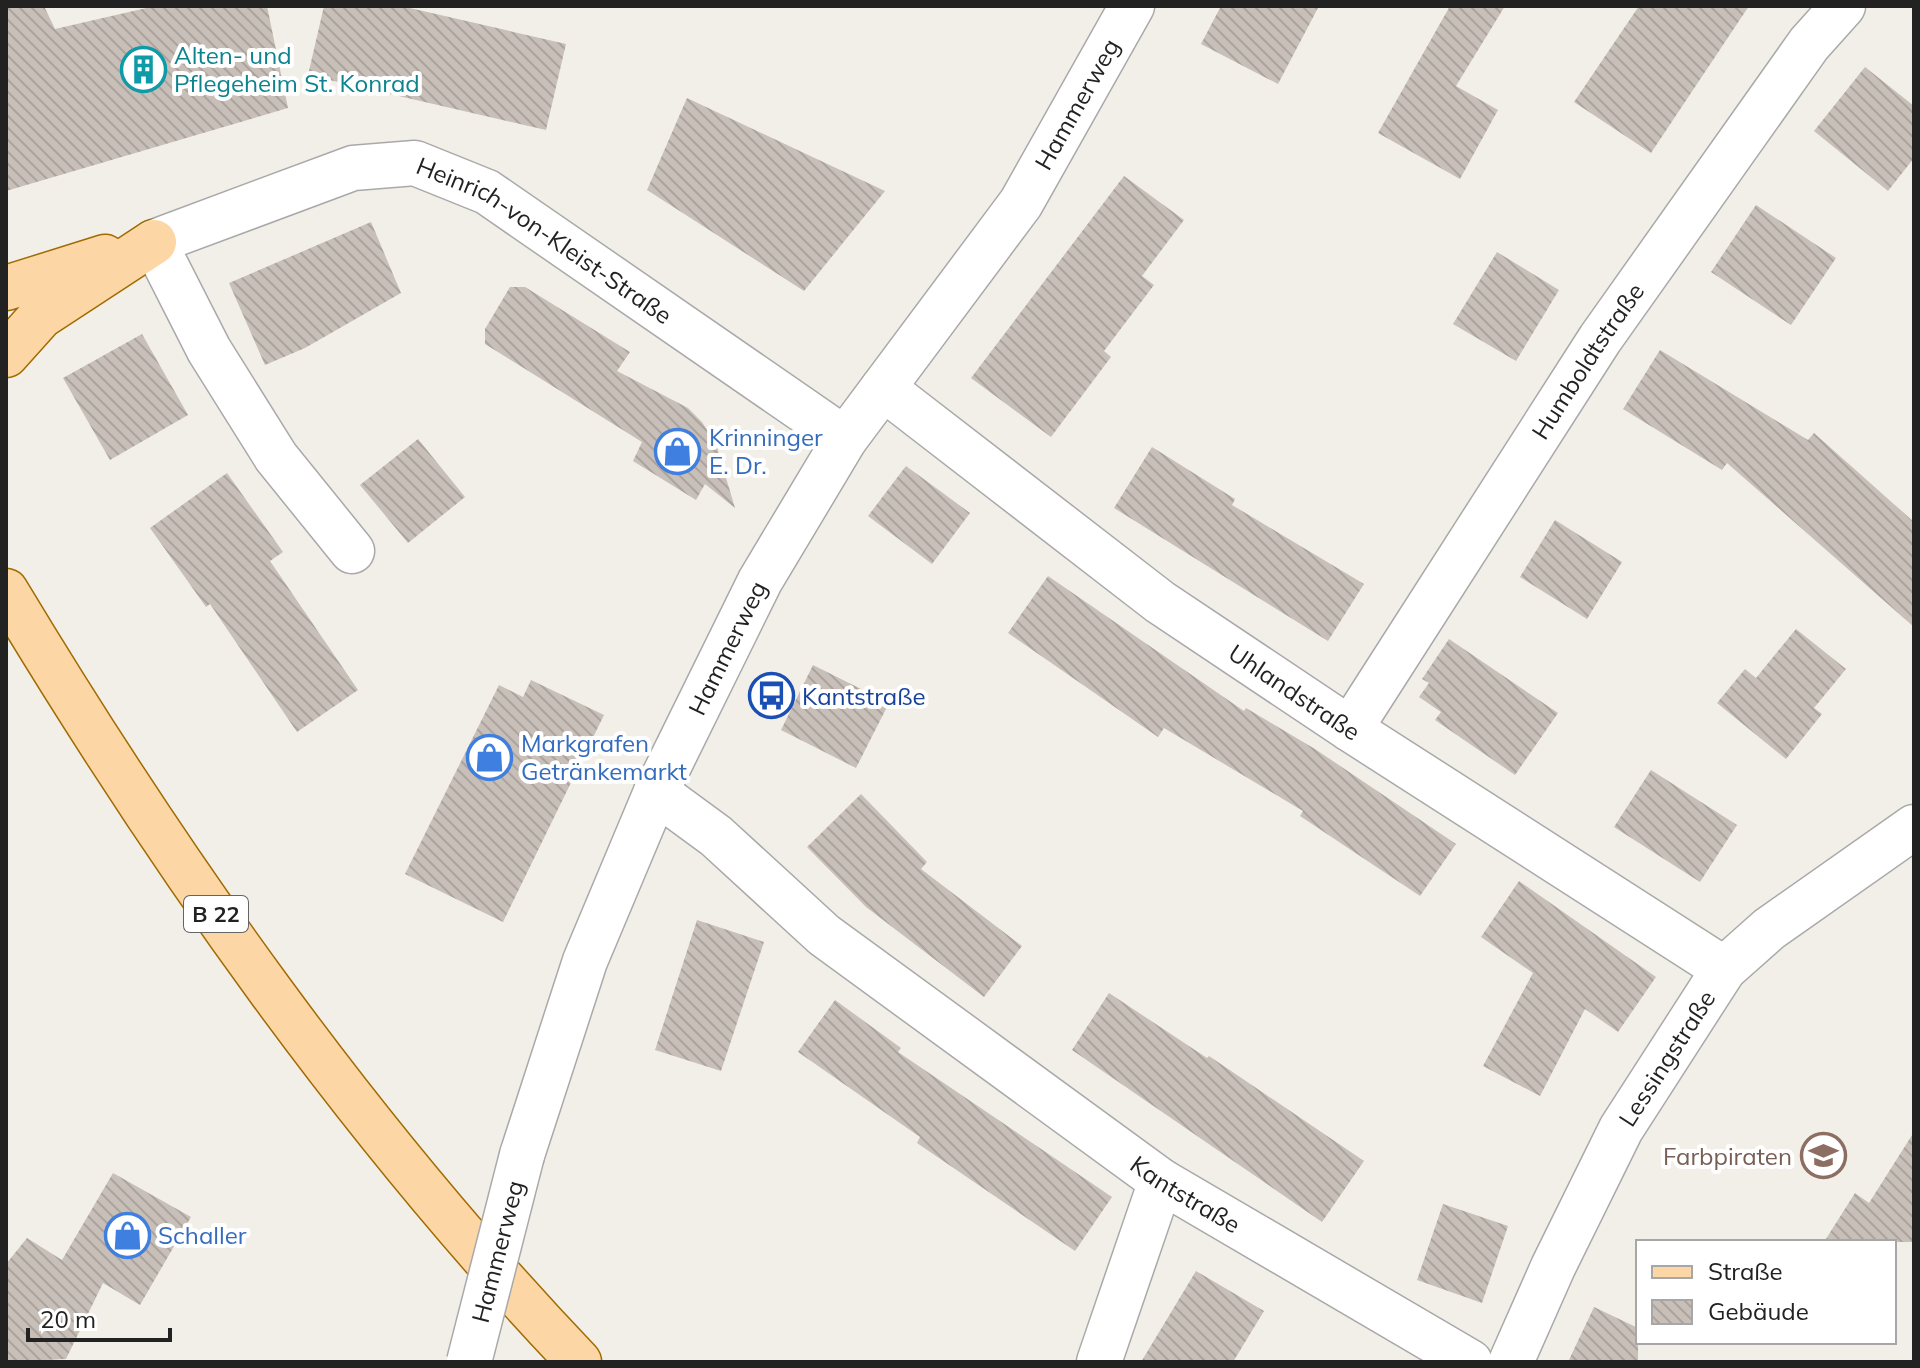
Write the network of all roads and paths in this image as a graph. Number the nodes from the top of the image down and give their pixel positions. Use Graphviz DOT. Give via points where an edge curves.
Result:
graph roads {
  1 [pos="1132,6"];
  2 [pos="1843,6"];
  3 [pos="154,242"];
  4 [pos="6,288"];
  5 [pos="6,355"];
  6 [pos="883,388"];
  7 [pos="845,439"];
  8 [pos="352,551"];
  9 [pos="6,591"];
  10 [pos="6,632"];
  11 [pos="60,680"];
  12 [pos="1350,729"];
  13 [pos="656,792"];
  14 [pos="1914,827"];
  15 [pos="1724,969"];
  16 [pos="1161,1181"];
  17 [pos="469,1362"];
  18 [pos="579,1362"];
  19 [pos="1099,1362"];
  20 [pos="1470,1362"];
  21 [pos="1511,1362"];
  1 -- 6 [label="street, Hammerweg" via="1021,203"];
  2 -- 12 [label="street, Humboldtstraße" via="1809,44 1600,339"];
  3 -- 4 [label="main road"];
  3 -- 5 [label="main road" via="41,316"];
  3 -- 7 [label="street, Heinrich-von-Kleist-Straße" via="353,168 415,163 487,192"];
  3 -- 8 [label="street" via="209,350 276,457"];
  6 -- 7 [label="street, Hammerweg"];
  6 -- 12 [label="street, Uhlandstraße" via="1160,602"];
  7 -- 13 [label="street, Hammerweg" via="760,581"];
  9 -- 11 [label="main road, B 22"];
  10 -- 11 [label="main road"];
  11 -- 18 [label="main road, B 22" via="208,904 383,1140"];
  12 -- 15 [label="street, Uhlandstraße"];
  13 -- 16 [label="street, Kantstraße" via="716,836 824,935"];
  13 -- 17 [label="street, Hammerweg, bridge" via="585,961 522,1155"];
  14 -- 15 [label="street, Lessingstraße" via="1769,929"];
  15 -- 21 [label="street, Lessingstraße" via="1621,1129"];
  16 -- 19 [label="street"];
  16 -- 20 [label="street, Kantstraße"];
}
